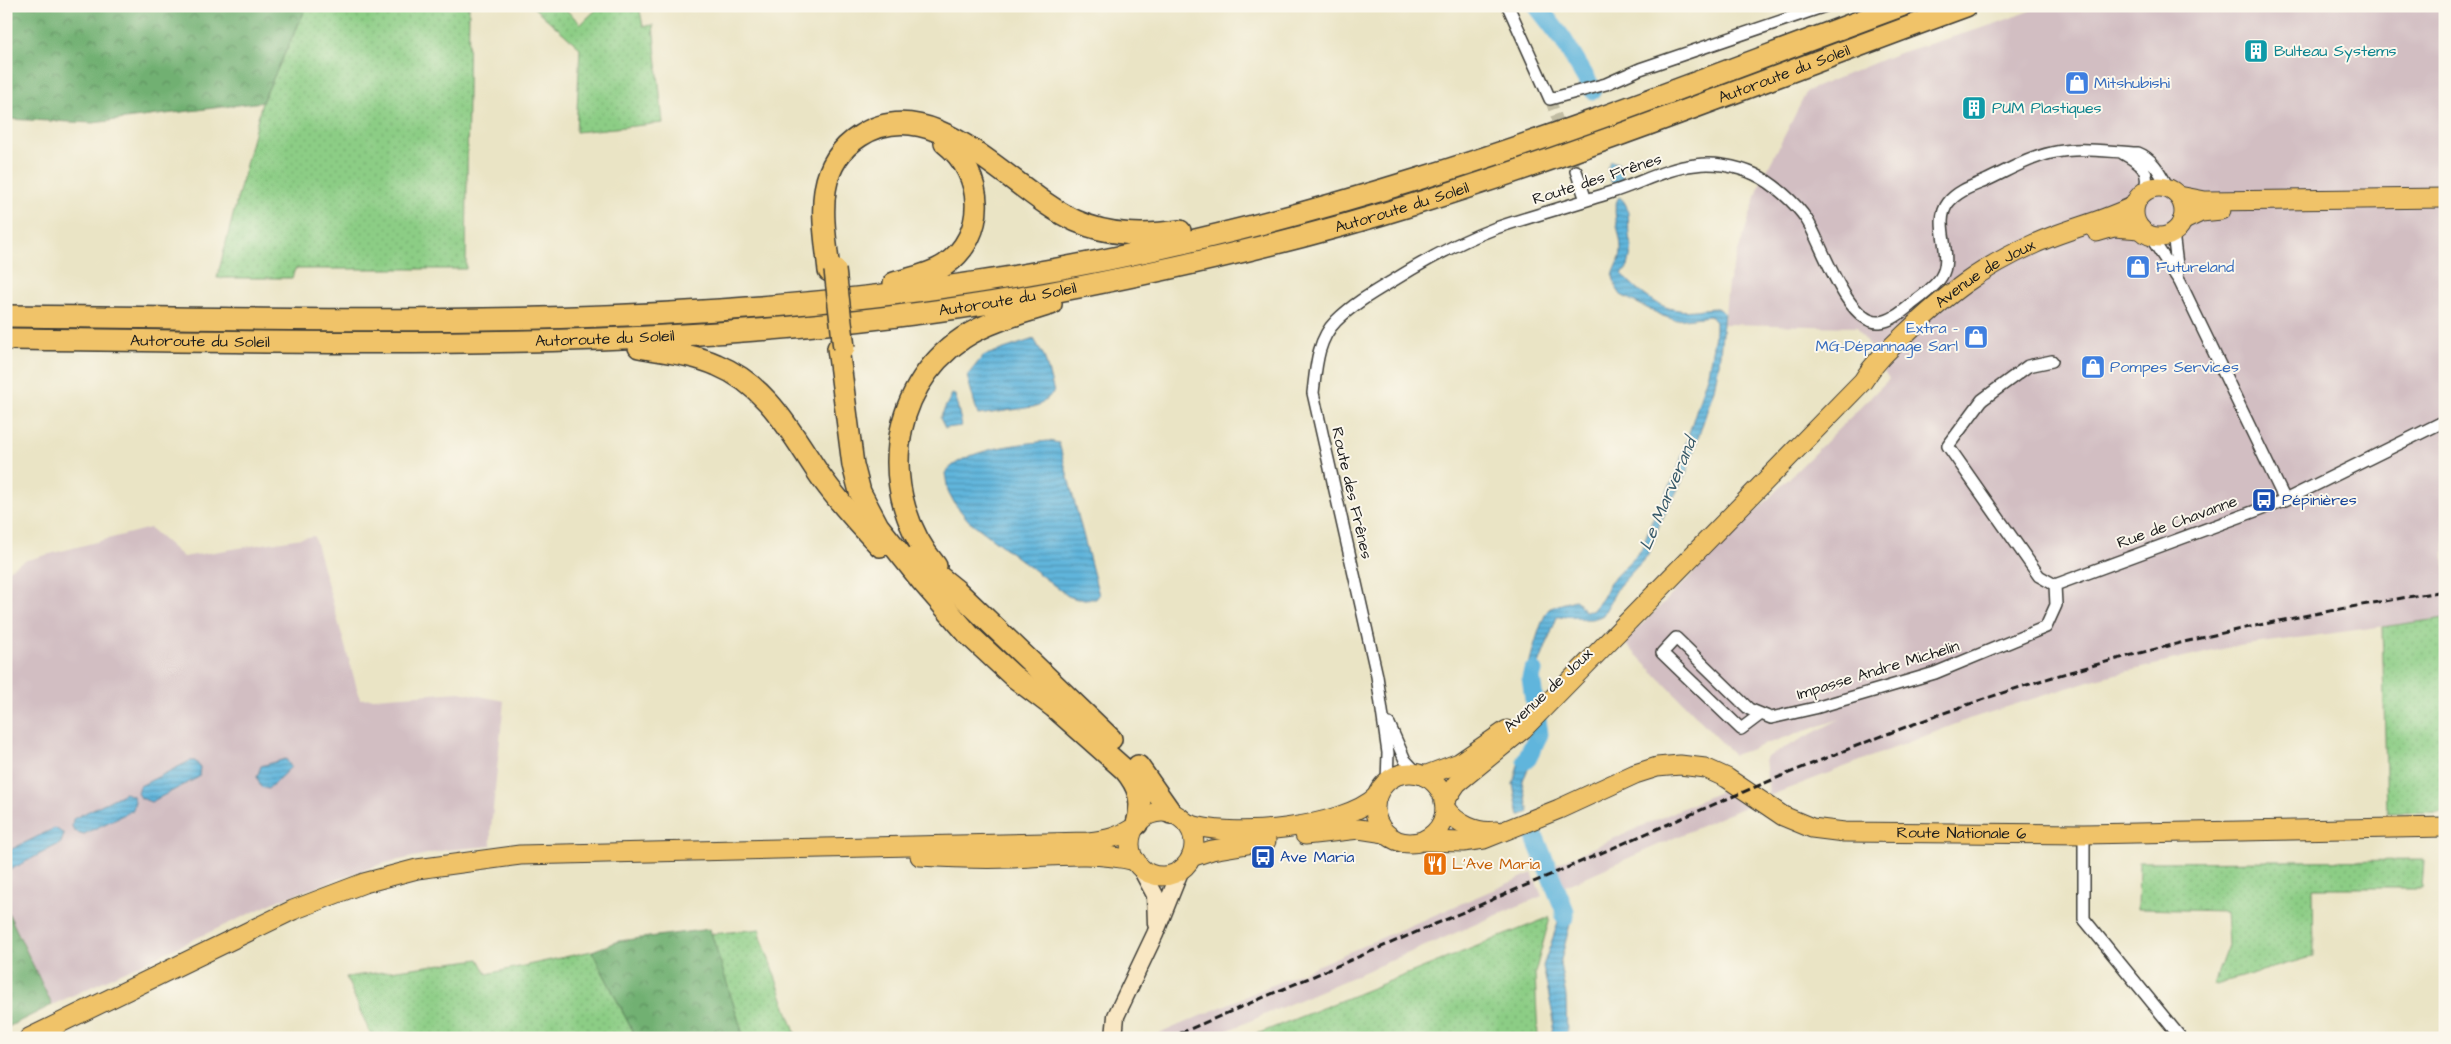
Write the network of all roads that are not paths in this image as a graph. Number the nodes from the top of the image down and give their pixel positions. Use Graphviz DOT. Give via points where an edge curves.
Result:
graph roads {
  1 [pos="1508,6"];
  2 [pos="1825,6"];
  3 [pos="1901,6"];
  4 [pos="1966,6"];
  5 [pos="2121,152"];
  6 [pos="1576,171"];
  7 [pos="2174,193"];
  8 [pos="2445,198"];
  9 [pos="2139,199"];
  10 [pos="1586,200"];
  11 [pos="2445,210"];
  12 [pos="1302,213"];
  13 [pos="2178,227"];
  14 [pos="2145,232"];
  15 [pos="832,270"];
  16 [pos="1150,273"];
  17 [pos="2180,282"];
  18 [pos="834,301"];
  19 [pos="6,316"];
  20 [pos="6,339"];
  21 [pos="598,340"];
  22 [pos="841,348"];
  23 [pos="2052,361"];
  24 [pos="1863,382"];
  25 [pos="2445,421"];
  26 [pos="2285,500"];
  27 [pos="921,580"];
  28 [pos="2055,585"];
  29 [pos="957,591"];
  30 [pos="1384,711"];
  31 [pos="1761,714"];
  32 [pos="1524,722"];
  33 [pos="1421,775"];
  34 [pos="1382,789"];
  35 [pos="1445,805"];
  36 [pos="1179,818"];
  37 [pos="1136,826"];
  38 [pos="2445,827"];
  39 [pos="1510,829"];
  40 [pos="1385,833"];
  41 [pos="2084,834"];
  42 [pos="1424,841"];
  43 [pos="526,859"];
  44 [pos="1186,863"];
  45 [pos="1138,864"];
  46 [pos="1155,934"];
  47 [pos="29,1038"];
  48 [pos="1114,1038"];
  49 [pos="2181,1038"];
  1 -- 2 [label="street" via="1550,99 1606,84"];
  3 -- 12 [label="highway, Autoroute du Soleil" via="1494,154"];
  4 -- 16 [label="highway, Autoroute du Soleil" via="1417,204 1246,251"];
  5 -- 7 [label="street, Route des Frênes" via="2146,156"];
  5 -- 9 [label="street" via="2144,168 2147,176"];
  5 -- 10 [label="street, Route des Frênes" via="2077,150 2048,153 1956,195 1949,201 1943,215 1946,262 1941,277 1889,321 1882,322 1869,321 1858,314 1804,217 1761,177 1750,172 1707,164 1684,167"];
  6 -- 10 [label="street"];
  7 -- 8 [label="main road" via="2205,201"];
  7 -- 9 [label="main road" via="2158,187"];
  7 -- 13 [label="main road" via="2183,204"];
  9 -- 14 [label="main road" via="2134,218"];
  9 -- 24 [label="main road, Avenue de Joux" via="2113,216 2034,243 1960,285 1872,366"];
  10 -- 30 [label="street, Route des Frênes" via="1494,229 1428,260 1361,300 1334,324 1318,354 1313,393"];
  11 -- 13 [label="main road" via="2211,210 2201,212"];
  12 -- 15 [label="highway" via="1144,235 1107,232 1057,211 944,134 925,126 896,123 877,127 857,138 830,168 822,197"];
  12 -- 18 [label="highway, Autoroute du Soleil" via="1109,259 982,282"];
  13 -- 14 [label="main road" via="2166,236"];
  13 -- 17 [label="street"];
  14 -- 17 [label="street"];
  14 -- 24 [label="main road, Avenue de Joux" via="2114,227 2042,252 1993,275 1939,316 1877,375"];
  15 -- 18 [label="highway, bridge"];
  15 -- 18 [label="highway" via="830,194 838,170 854,148 885,132 912,130 939,139 955,151 971,176 977,200 974,224 962,249 929,273"];
  15 -- 22 [label="highway"];
  16 -- 21 [label="highway, Autoroute du Soleil" via="1041,294 872,319 721,334"];
  16 -- 29 [label="highway" via="1012,316 976,331 943,355 917,388 905,413 899,438 899,489 904,511 920,543"];
  17 -- 26 [label="street"];
  18 -- 19 [label="highway, Autoroute du Soleil" via="710,312 571,318 395,320"];
  18 -- 22 [label="highway, bridge"];
  20 -- 21 [label="highway, Autoroute du Soleil"];
  21 -- 27 [label="highway" via="702,360 728,370 752,385 778,412 843,506 882,548"];
  22 -- 27 [label="highway" via="850,447 860,492 878,526"];
  22 -- 29 [label="highway" via="857,453 870,499 884,523 917,560"];
  23 -- 28 [label="street" via="2028,366 1982,400 1948,446 2039,576"];
  24 -- 32 [label="main road, Avenue de Joux" via="1662,588 1612,628"];
  25 -- 26 [label="street, Rue de Chavanne"];
  26 -- 28 [label="street, Rue de Chavanne"];
  27 -- 37 [label="highway" via="969,635 1134,780 1140,795"];
  28 -- 31 [label="street, Impasse Andre Michelin" via="2056,605 2046,627 1935,673 1815,708 1771,718"];
  29 -- 36 [label="highway" via="1138,766"];
  30 -- 33 [label="street, Route des Frênes" via="1405,760"];
  30 -- 34 [label="street, Route des Frênes" via="1388,754"];
  31 -- 31 [label="street" via="1750,709 1676,638 1662,653 1742,729"];
  32 -- 33 [label="main road, Avenue de Joux" via="1476,753 1446,768"];
  32 -- 35 [label="main road, Avenue de Joux" via="1457,783"];
  33 -- 34 [label="main road" via="1401,775"];
  33 -- 35 [label="main road" via="1434,783"];
  34 -- 36 [label="main road" via="1369,804 1355,812 1275,828 1232,831 1199,828"];
  34 -- 40 [label="main road" via="1376,816"];
  35 -- 39 [label="main road, Route Nationale 6" via="1454,818 1468,827 1491,832"];
  35 -- 42 [label="main road" via="1437,831"];
  36 -- 37 [label="main road" via="1156,812"];
  36 -- 44 [label="main road" via="1194,839"];
  37 -- 43 [label="main road" via="1123,835 1088,842"];
  37 -- 45 [label="main road" via="1131,841"];
  38 -- 41 [label="main road, Route Nationale 6"];
  39 -- 41 [label="main road, Route Nationale 6" via="1635,774 1657,766 1680,765 1705,768 1727,778 1783,816 1812,828 1927,834"];
  39 -- 42 [label="main road, Route Nationale 6" via="1473,841"];
  40 -- 42 [label="main road" via="1403,843"];
  40 -- 44 [label="main road" via="1360,829 1325,832 1212,850"];
  41 -- 49 [label="street" via="2084,919"];
  43 -- 45 [label="main road" via="909,856 983,859 1069,854 1123,858"];
  43 -- 47 [label="main road" via="360,896 207,952"];
  44 -- 45 [label="main road" via="1175,873 1160,875"];
  44 -- 46 [label="main road"];
  45 -- 46 [label="main road" via="1155,895"];
  46 -- 48 [label="main road" via="1116,1016"];
}
